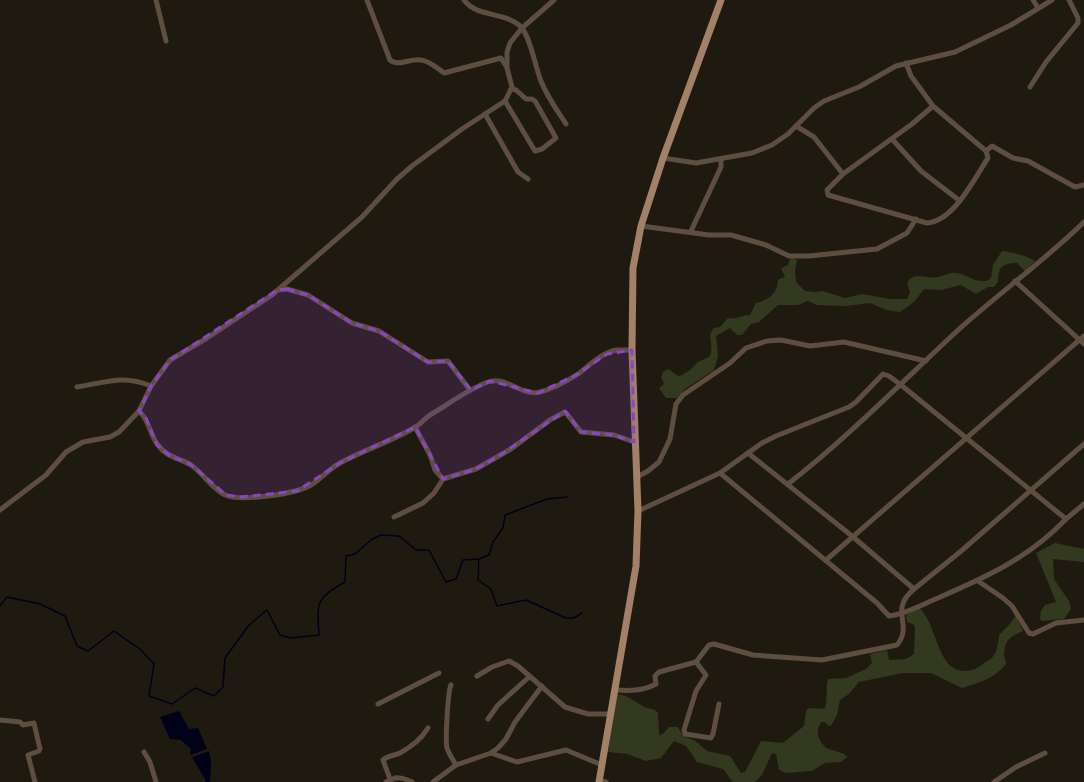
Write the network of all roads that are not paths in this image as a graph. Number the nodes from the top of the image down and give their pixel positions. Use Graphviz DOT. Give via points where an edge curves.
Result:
graph roads {
  1 [pos="156,0"];
  2 [pos="367,0"];
  3 [pos="464,0"];
  4 [pos="554,0"];
  5 [pos="721,0"];
  6 [pos="1033,0"];
  7 [pos="1052,0"];
  8 [pos="1069,0"];
  9 [pos="1038,8"];
  10 [pos="522,28"];
  11 [pos="166,41"];
  12 [pos="906,63"];
  13 [pos="507,68"];
  14 [pos="1030,87"];
  15 [pos="511,89"];
  16 [pos="505,101"];
  17 [pos="933,106"];
  18 [pos="484,114"];
  19 [pos="566,124"];
  20 [pos="796,126"];
  21 [pos="892,139"];
  22 [pos="986,151"];
  23 [pos="663,158"];
  24 [pos="721,159"];
  25 [pos="843,174"];
  26 [pos="528,179"];
  27 [pos="1084,185"];
  28 [pos="960,201"];
  29 [pos="916,219"];
  30 [pos="1084,222"];
  31 [pos="641,226"];
  32 [pos="690,232"];
  33 [pos="1016,281"];
  34 [pos="277,290"];
  35 [pos="1084,336"];
  36 [pos="1078,340"];
  37 [pos="1084,344"];
  38 [pos="632,350"];
  39 [pos="926,361"];
  40 [pos="901,385"];
  41 [pos="150,386"];
  42 [pos="77,387"];
  43 [pos="470,390"];
  44 [pos="139,411"];
  45 [pos="415,427"];
  46 [pos="966,438"];
  47 [pos="634,442"];
  48 [pos="1084,444"];
  49 [pos="748,452"];
  50 [pos="720,473"];
  51 [pos="637,477"];
  52 [pos="443,479"];
  53 [pos="788,484"];
  54 [pos="1032,491"];
  55 [pos="1084,504"];
  56 [pos="0,510"];
  57 [pos="638,511"];
  58 [pos="394,517"];
  59 [pos="1066,520"];
  60 [pos="852,536"];
  61 [pos="826,560"];
  62 [pos="978,581"];
  63 [pos="914,589"];
  64 [pos="900,613"];
  65 [pos="1084,620"];
  66 [pos="696,662"];
  67 [pos="438,672"];
  68 [pos="477,676"];
  69 [pos="529,677"];
  70 [pos="451,685"];
  71 [pos="542,686"];
  72 [pos="615,693"];
  73 [pos="378,704"];
  74 [pos="719,704"];
  75 [pos="611,712"];
  76 [pos="488,719"];
  77 [pos="0,720"];
  78 [pos="428,728"];
  79 [pos="144,752"];
  80 [pos="491,753"];
  81 [pos="1045,753"];
  82 [pos="456,765"];
  83 [pos="602,765"];
  84 [pos="388,781"];
  85 [pos="602,781"];
  86 [pos="35,782"];
  87 [pos="156,782"];
  88 [pos="412,782"];
  89 [pos="434,782"];
  90 [pos="994,782"];
  1 -- 11 [label="street"];
  2 -- 13 [label="street" via="390,60 396,64 422,60 444,73 501,58"];
  3 -- 10 [label="street" via="473,9 510,21"];
  4 -- 10 [label="street"];
  5 -- 23 [label="main road"];
  6 -- 9 [label="street"];
  7 -- 9 [label="street"];
  8 -- 14 [label="street" via="1078,22"];
  9 -- 12 [label="street" via="1011,25 955,52"];
  10 -- 13 [label="street" via="510,43"];
  10 -- 19 [label="street" via="542,84"];
  12 -- 17 [label="street" via="910,76"];
  12 -- 20 [label="street" via="859,87 824,101"];
  13 -- 15 [label="street"];
  15 -- 16 [label="street"];
  15 -- 16 [label="street" via="526,99 535,101 556,138 535,151"];
  16 -- 18 [label="street"];
  17 -- 21 [label="street"];
  17 -- 22 [label="street"];
  18 -- 26 [label="street" via="518,172"];
  18 -- 34 [label="street" via="425,155 397,179 362,217"];
  20 -- 24 [label="street" via="772,145 752,153"];
  20 -- 25 [label="street" via="814,137"];
  21 -- 25 [label="street"];
  21 -- 28 [label="street" via="921,171"];
  22 -- 27 [label="street" via="992,146 996,147 1013,158 1028,161 1075,186"];
  22 -- 28 [label="street" via="988,158"];
  23 -- 24 [label="street" via="696,163"];
  23 -- 31 [label="main road"];
  24 -- 32 [label="street" via="721,167"];
  25 -- 29 [label="street" via="827,190 828,195"];
  28 -- 29 [label="street" via="951,212 932,222"];
  29 -- 32 [label="street" via="907,233 877,249 809,256 789,256 766,245 731,235"];
  30 -- 33 [label="street"];
  31 -- 32 [label="street"];
  31 -- 38 [label="main road" via="633,268"];
  33 -- 36 [label="street"];
  33 -- 39 [label="street"];
  34 -- 41 [label="street" via="170,360"];
  34 -- 43 [label="street" via="287,289 308,295 352,323 379,331 428,362 448,361"];
  35 -- 36 [label="street"];
  36 -- 37 [label="street"];
  36 -- 46 [label="street"];
  38 -- 43 [label="street" via="616,350 607,354 576,375 538,393 524,391 500,381 490,381"];
  38 -- 47 [label="main road"];
  39 -- 40 [label="street"];
  39 -- 51 [label="street" via="844,342 810,346 782,340 767,341 746,348 730,363 683,395 676,404 673,428 659,462"];
  40 -- 46 [label="street"];
  40 -- 49 [label="street" via="883,374 849,407 776,436"];
  40 -- 53 [label="street"];
  41 -- 42 [label="street" via="140,382 111,380"];
  41 -- 44 [label="street"];
  43 -- 45 [label="street"];
  44 -- 45 [label="street" via="146,418 157,445 170,456 190,464 226,495 242,497 297,491 310,485 340,463"];
  44 -- 56 [label="street" via="110,438 82,442 66,452 46,475"];
  45 -- 52 [label="street" via="435,470"];
  46 -- 54 [label="street"];
  46 -- 60 [label="street"];
  47 -- 51 [label="main road"];
  47 -- 52 [label="street" via="614,435 581,432 566,413 563,413 524,441 476,469"];
  48 -- 54 [label="street"];
  49 -- 50 [label="street"];
  49 -- 53 [label="street"];
  50 -- 57 [label="street"];
  50 -- 61 [label="street"];
  51 -- 57 [label="main road"];
  52 -- 58 [label="street" via="423,503"];
  53 -- 60 [label="street"];
  54 -- 59 [label="street"];
  54 -- 63 [label="street"];
  55 -- 59 [label="street"];
  57 -- 72 [label="main road" via="636,566"];
  59 -- 62 [label="street" via="1026,553"];
  60 -- 61 [label="street"];
  60 -- 63 [label="street"];
  61 -- 64 [label="street" via="877,603 887,615"];
  62 -- 64 [label="street"];
  62 -- 65 [label="street" via="1012,606 1029,633 1033,634 1062,622"];
  63 -- 64 [label="street" via="906,596"];
  64 -- 66 [label="street" via="903,631 900,640 896,645 872,651 822,660 753,655 714,644 709,645"];
  66 -- 72 [label="street" via="659,672 655,676 656,684 651,687"];
  66 -- 74 [label="street" via="706,676 698,686 685,734 712,736"];
  67 -- 73 [label="street"];
  68 -- 69 [label="street" via="509,661"];
  69 -- 71 [label="street"];
  69 -- 76 [label="street" via="498,705"];
  70 -- 82 [label="street" via="446,731 447,747"];
  71 -- 75 [label="street" via="565,707 575,711 588,714"];
  71 -- 80 [label="street" via="506,738"];
  72 -- 75 [label="main road"];
  75 -- 83 [label="main road"];
  77 -- 86 [label="street" via="34,723 40,749 28,755"];
  78 -- 84 [label="street" via="408,748 383,760"];
  79 -- 87 [label="street"];
  80 -- 82 [label="street"];
  80 -- 83 [label="street" via="517,762 566,750"];
  81 -- 90 [label="street" via="1016,767"];
  82 -- 89 [label="street"];
  83 -- 85 [label="main road"];
  84 -- 88 [label="street" via="393,778 404,778"];
}
